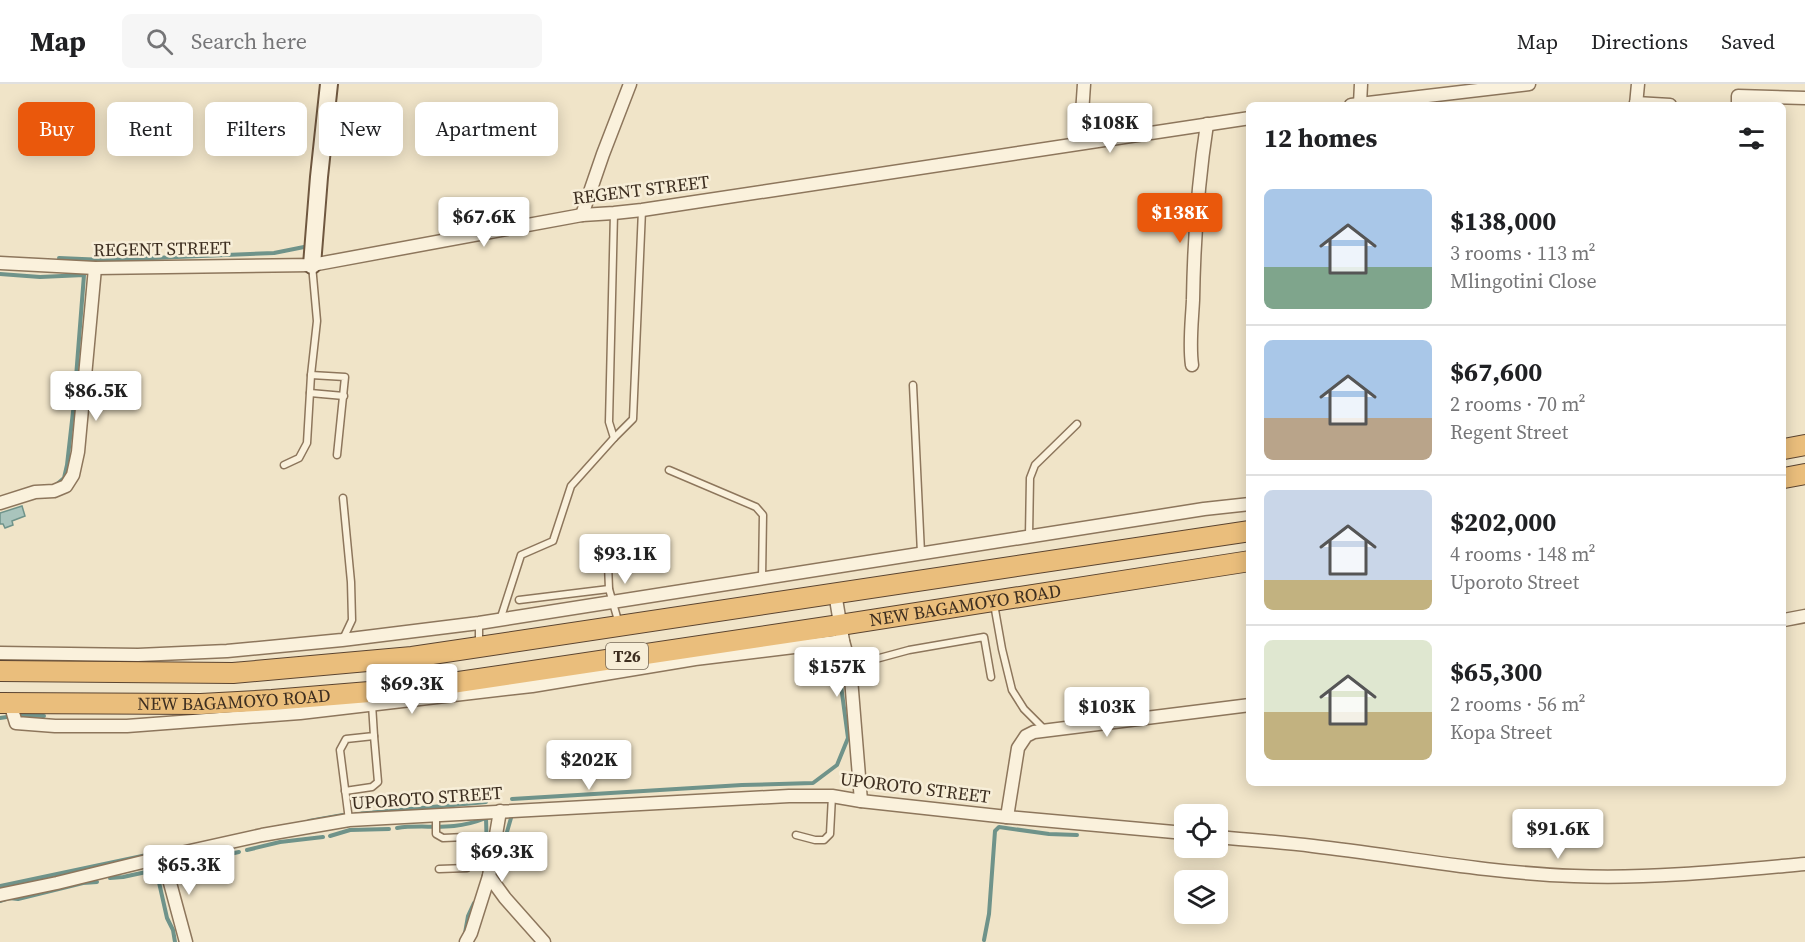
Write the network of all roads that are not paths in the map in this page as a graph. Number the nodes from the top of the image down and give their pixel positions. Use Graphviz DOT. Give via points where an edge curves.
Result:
graph roads {
  1 [pos="329,84"];
  2 [pos="630,84"];
  3 [pos="1084,84"];
  4 [pos="1361,84"];
  5 [pos="1529,84"];
  6 [pos="1638,84"];
  7 [pos="1805,98"];
  8 [pos="1356,102"];
  9 [pos="1372,102"];
  10 [pos="1636,102"];
  11 [pos="1738,102"];
  12 [pos="1246,119"];
  13 [pos="1207,124"];
  14 [pos="1080,143"];
  15 [pos="642,210"];
  16 [pos="614,213"];
  17 [pos="582,215"];
  18 [pos="0,263"];
  19 [pos="312,265"];
  20 [pos="95,268"];
  21 [pos="1192,365"];
  22 [pos="311,375"];
  23 [pos="913,385"];
  24 [pos="310,393"];
  25 [pos="344,396"];
  26 [pos="1077,424"];
  27 [pos="614,438"];
  28 [pos="1805,445"];
  29 [pos="1786,449"];
  30 [pos="337,455"];
  31 [pos="284,465"];
  32 [pos="669,470"];
  33 [pos="1805,474"];
  34 [pos="1786,478"];
  35 [pos="343,498"];
  36 [pos="0,503"];
  37 [pos="1246,504"];
  38 [pos="1246,532"];
  39 [pos="1029,537"];
  40 [pos="921,553"];
  41 [pos="1246,562"];
  42 [pos="608,564"];
  43 [pos="762,579"];
  44 [pos="609,589"];
  45 [pos="835,593"];
  46 [pos="519,600"];
  47 [pos="993,601"];
  48 [pos="613,602"];
  49 [pos="1805,616"];
  50 [pos="1786,620"];
  51 [pos="479,623"];
  52 [pos="619,624"];
  53 [pos="842,633"];
  54 [pos="342,640"];
  55 [pos="479,648"];
  56 [pos="0,652"];
  57 [pos="850,666"];
  58 [pos="0,671"];
  59 [pos="991,677"];
  60 [pos="372,699"];
  61 [pos="5,703"];
  62 [pos="1246,705"];
  63 [pos="1045,730"];
  64 [pos="374,736"];
  65 [pos="345,791"];
  66 [pos="832,796"];
  67 [pos="861,801"];
  68 [pos="500,811"];
  69 [pos="436,814"];
  70 [pos="1007,818"];
  71 [pos="349,820"];
  72 [pos="1174,832"];
  73 [pos="796,835"];
  74 [pos="1228,838"];
  75 [pos="163,857"];
  76 [pos="1805,864"];
  77 [pos="439,869"];
  78 [pos="489,876"];
  79 [pos="0,895"];
  80 [pos="186,942"];
  81 [pos="466,942"];
  82 [pos="544,942"];
  1 -- 19 [label="main road"];
  2 -- 17 [label="street"];
  3 -- 14 [label="street"];
  4 -- 8 [label="street"];
  5 -- 9 [label="street"];
  6 -- 10 [label="street"];
  7 -- 11 [label="street" via="1738,96"];
  12 -- 13 [label="street, REGENT STREET"];
  13 -- 14 [label="street, REGENT STREET"];
  13 -- 21 [label="street" via="1196,221"];
  14 -- 15 [label="street, REGENT STREET"];
  15 -- 16 [label="street, REGENT STREET"];
  15 -- 27 [label="lane" via="633,419"];
  16 -- 17 [label="street, REGENT STREET"];
  16 -- 27 [label="lane" via="609,422"];
  17 -- 19 [label="street, REGENT STREET"];
  18 -- 20 [label="street, REGENT STREET"];
  19 -- 20 [label="street, REGENT STREET"];
  19 -- 22 [label="lane" via="317,321"];
  20 -- 36 [label="street" via="73,476 60,489"];
  22 -- 24 [label="lane"];
  22 -- 25 [label="lane" via="345,377"];
  23 -- 40 [label="lane"];
  24 -- 25 [label="lane"];
  24 -- 31 [label="lane" via="307,443 299,458"];
  25 -- 30 [label="lane"];
  26 -- 39 [label="lane" via="1035,465 1030,478"];
  27 -- 51 [label="lane" via="571,486 553,541 521,555 501,617"];
  28 -- 29 [label="highway"];
  32 -- 43 [label="lane" via="756,507 763,515"];
  33 -- 34 [label="highway"];
  35 -- 54 [label="lane" via="352,620"];
  37 -- 39 [label="street"];
  38 -- 45 [label="highway, NEW BAGAMOYO ROAD / T26"];
  39 -- 40 [label="street"];
  40 -- 43 [label="street"];
  41 -- 47 [label="highway, NEW BAGAMOYO ROAD / T26"];
  42 -- 44 [label="lane"];
  43 -- 48 [label="street"];
  44 -- 46 [label="lane"];
  44 -- 48 [label="lane"];
  45 -- 52 [label="highway, NEW BAGAMOYO ROAD / T26"];
  45 -- 53 [label="street"];
  47 -- 53 [label="highway, NEW BAGAMOYO ROAD / T26"];
  47 -- 63 [label="lane" via="1012,690"];
  48 -- 51 [label="street"];
  48 -- 52 [label="lane"];
  49 -- 50 [label="street"];
  51 -- 54 [label="street"];
  51 -- 55 [label="lane"];
  52 -- 55 [label="highway, NEW BAGAMOYO ROAD / T26"];
  53 -- 57 [label="street"];
  53 -- 60 [label="highway, NEW BAGAMOYO ROAD / T26" via="627,656 418,688"];
  54 -- 56 [label="street" via="138,655"];
  55 -- 58 [label="highway, NEW BAGAMOYO ROAD / T26" via="233,673"];
  57 -- 59 [label="lane" via="909,650 984,637"];
  57 -- 67 [label="street"];
  60 -- 61 [label="highway, NEW BAGAMOYO ROAD / T26" via="272,700 202,713"];
  60 -- 64 [label="lane"];
  62 -- 63 [label="street, UPOROTO STREET"];
  63 -- 70 [label="street, UPOROTO STREET" via="1026,736 1018,747"];
  64 -- 65 [label="lane" via="378,782 372,787"];
  64 -- 65 [label="lane" via="346,739 340,750"];
  65 -- 71 [label="lane"];
  66 -- 67 [label="street, UPOROTO STREET"];
  66 -- 68 [label="street, UPOROTO STREET"];
  66 -- 73 [label="lane" via="830,834 824,840"];
  67 -- 70 [label="street, UPOROTO STREET"];
  68 -- 69 [label="street, UPOROTO STREET"];
  68 -- 78 [label="street"];
  69 -- 71 [label="street, UPOROTO STREET"];
  69 -- 77 [label="lane" via="436,834 443,838 466,837 472,860 467,868"];
  70 -- 72 [label="street, UPOROTO STREET"];
  71 -- 75 [label="street, UPOROTO STREET"];
  74 -- 76 [label="street" via="1575,876 1675,875"];
  75 -- 79 [label="street, UPOROTO STREET"];
  75 -- 80 [label="street"];
  78 -- 81 [label="street"];
  78 -- 82 [label="street"];
}
